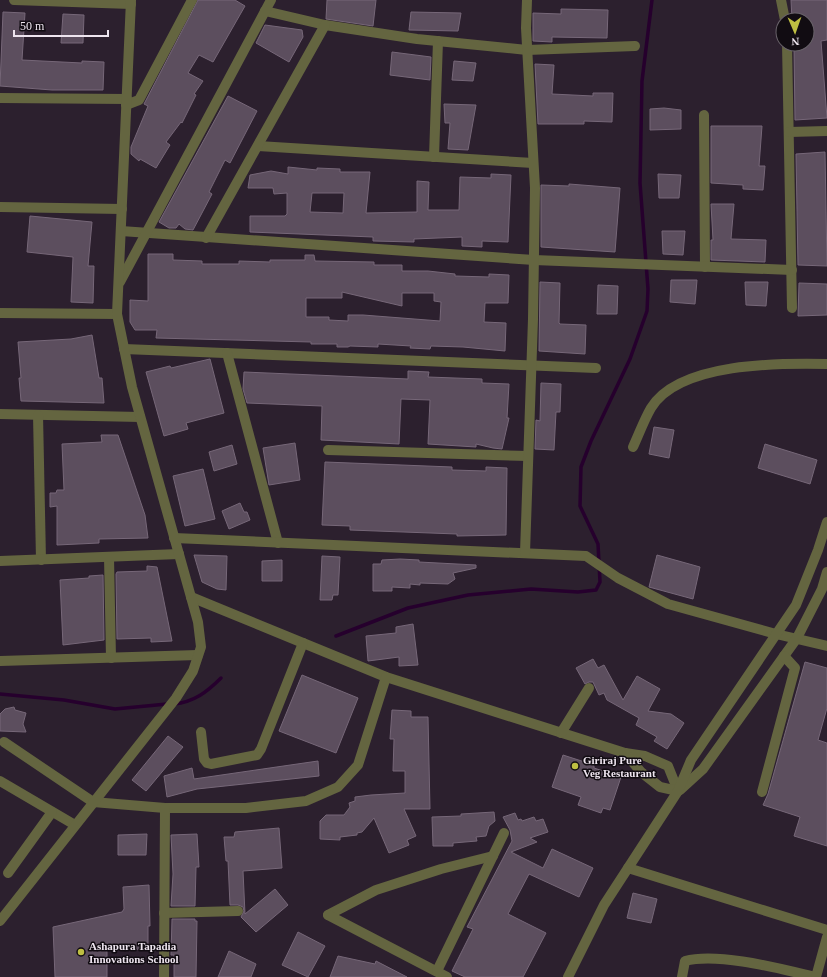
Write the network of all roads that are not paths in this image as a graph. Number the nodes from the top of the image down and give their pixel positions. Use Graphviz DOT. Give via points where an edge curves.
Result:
graph roads {
  1 [pos="14,0"];
  2 [pos="20,0"];
  3 [pos="192,0"];
  4 [pos="271,0"];
  5 [pos="528,0"];
  6 [pos="780,0"];
  7 [pos="131,2"];
  8 [pos="266,11"];
  9 [pos="783,12"];
  10 [pos="325,25"];
  11 [pos="438,41"];
  12 [pos="635,46"];
  13 [pos="527,50"];
  14 [pos="786,52"];
  15 [pos="0,98"];
  16 [pos="127,102"];
  17 [pos="704,114"];
  18 [pos="827,131"];
  19 [pos="789,132"];
  20 [pos="258,146"];
  21 [pos="434,157"];
  22 [pos="533,163"];
  23 [pos="0,207"];
  24 [pos="122,209"];
  25 [pos="121,231"];
  26 [pos="146,234"];
  27 [pos="206,238"];
  28 [pos="534,260"];
  29 [pos="705,267"];
  30 [pos="792,270"];
  31 [pos="118,285"];
  32 [pos="792,308"];
  33 [pos="0,313"];
  34 [pos="117,314"];
  35 [pos="124,349"];
  36 [pos="227,353"];
  37 [pos="532,364"];
  38 [pos="827,364"];
  39 [pos="596,368"];
  40 [pos="0,414"];
  41 [pos="38,415"];
  42 [pos="140,417"];
  43 [pos="633,447"];
  44 [pos="328,450"];
  45 [pos="528,456"];
  46 [pos="827,522"];
  47 [pos="174,538"];
  48 [pos="278,543"];
  49 [pos="525,553"];
  50 [pos="179,554"];
  51 [pos="109,557"];
  52 [pos="41,560"];
  53 [pos="0,561"];
  54 [pos="827,572"];
  55 [pos="191,597"];
  56 [pos="776,634"];
  57 [pos="797,638"];
  58 [pos="304,643"];
  59 [pos="827,646"];
  60 [pos="198,655"];
  61 [pos="784,656"];
  62 [pos="111,658"];
  63 [pos="0,661"];
  64 [pos="386,677"];
  65 [pos="589,688"];
  66 [pos="201,732"];
  67 [pos="561,733"];
  68 [pos="4,742"];
  69 [pos="625,753"];
  70 [pos="0,781"];
  71 [pos="678,791"];
  72 [pos="762,792"];
  73 [pos="93,802"];
  74 [pos="165,808"];
  75 [pos="52,812"];
  76 [pos="75,825"];
  77 [pos="504,833"];
  78 [pos="493,856"];
  79 [pos="628,868"];
  80 [pos="8,873"];
  81 [pos="238,911"];
  82 [pos="164,912"];
  83 [pos="0,921"];
  84 [pos="827,930"];
  85 [pos="827,936"];
  86 [pos="437,972"];
  87 [pos="164,977"];
  88 [pos="448,977"];
  89 [pos="568,977"];
  90 [pos="682,977"];
  91 [pos="816,977"];
  1 -- 2 [label="street"];
  2 -- 7 [label="street"];
  3 -- 16 [label="street" via="139,100"];
  4 -- 8 [label="street"];
  5 -- 13 [label="street"];
  6 -- 9 [label="street"];
  7 -- 16 [label="street"];
  8 -- 10 [label="street"];
  8 -- 26 [label="street"];
  10 -- 11 [label="street"];
  10 -- 20 [label="street"];
  11 -- 13 [label="street"];
  11 -- 21 [label="street"];
  12 -- 13 [label="street"];
  13 -- 22 [label="street"];
  14 -- 19 [label="street"];
  15 -- 16 [label="street"];
  16 -- 24 [label="street"];
  17 -- 29 [label="street"];
  18 -- 19 [label="street"];
  19 -- 30 [label="street"];
  20 -- 21 [label="street"];
  20 -- 27 [label="street"];
  21 -- 22 [label="street"];
  22 -- 28 [label="street"];
  23 -- 24 [label="street"];
  24 -- 25 [label="street"];
  25 -- 26 [label="street"];
  25 -- 31 [label="street"];
  26 -- 27 [label="street"];
  26 -- 31 [label="street"];
  27 -- 28 [label="street"];
  28 -- 29 [label="street"];
  28 -- 37 [label="street"];
  29 -- 30 [label="street"];
  30 -- 32 [label="street"];
  31 -- 34 [label="street"];
  33 -- 34 [label="street"];
  34 -- 35 [label="street"];
  35 -- 36 [label="street"];
  35 -- 42 [label="street"];
  36 -- 37 [label="street"];
  36 -- 48 [label="street"];
  37 -- 39 [label="street"];
  37 -- 45 [label="street"];
  38 -- 43 [label="street" via="748,365 684,382 665,392 651,407"];
  40 -- 41 [label="street"];
  41 -- 42 [label="street"];
  41 -- 52 [label="street"];
  42 -- 47 [label="street"];
  44 -- 45 [label="street"];
  45 -- 49 [label="street"];
  46 -- 56 [label="street" via="796,605"];
  47 -- 48 [label="street"];
  47 -- 50 [label="street"];
  48 -- 49 [label="street"];
  49 -- 56 [label="street" via="586,556 618,578 668,604"];
  50 -- 51 [label="street"];
  50 -- 55 [label="street"];
  51 -- 52 [label="street"];
  51 -- 62 [label="street"];
  52 -- 53 [label="street"];
  54 -- 57 [label="street" via="822,589"];
  55 -- 58 [label="street"];
  55 -- 60 [label="street" via="198,622 201,647"];
  56 -- 57 [label="street"];
  56 -- 71 [label="street" via="691,760"];
  57 -- 59 [label="street"];
  57 -- 61 [label="street"];
  58 -- 64 [label="street"];
  58 -- 66 [label="street" via="257,755 207,763 204,759"];
  60 -- 62 [label="street"];
  60 -- 73 [label="street" via="193,671 176,698"];
  61 -- 71 [label="street" via="703,769"];
  61 -- 72 [label="street" via="795,668"];
  62 -- 63 [label="street"];
  64 -- 67 [label="street"];
  64 -- 74 [label="street" via="358,765 338,788 306,801 246,808"];
  65 -- 67 [label="street"];
  67 -- 69 [label="street"];
  68 -- 73 [label="street"];
  69 -- 71 [label="street" via="641,772 660,787"];
  69 -- 71 [label="street" via="645,756 668,766"];
  70 -- 75 [label="street"];
  71 -- 79 [label="street"];
  73 -- 74 [label="street"];
  73 -- 76 [label="street"];
  74 -- 82 [label="street"];
  75 -- 76 [label="street"];
  75 -- 80 [label="street"];
  76 -- 83 [label="street"];
  77 -- 78 [label="street"];
  78 -- 86 [label="street"];
  78 -- 86 [label="street" via="441,869 376,890 328,915"];
  79 -- 84 [label="street"];
  79 -- 89 [label="street" via="604,905"];
  81 -- 82 [label="street"];
  82 -- 87 [label="street"];
  85 -- 91 [label="street"];
  86 -- 88 [label="street"];
  90 -- 91 [label="street" via="685,961 698,957 764,964"];
}
